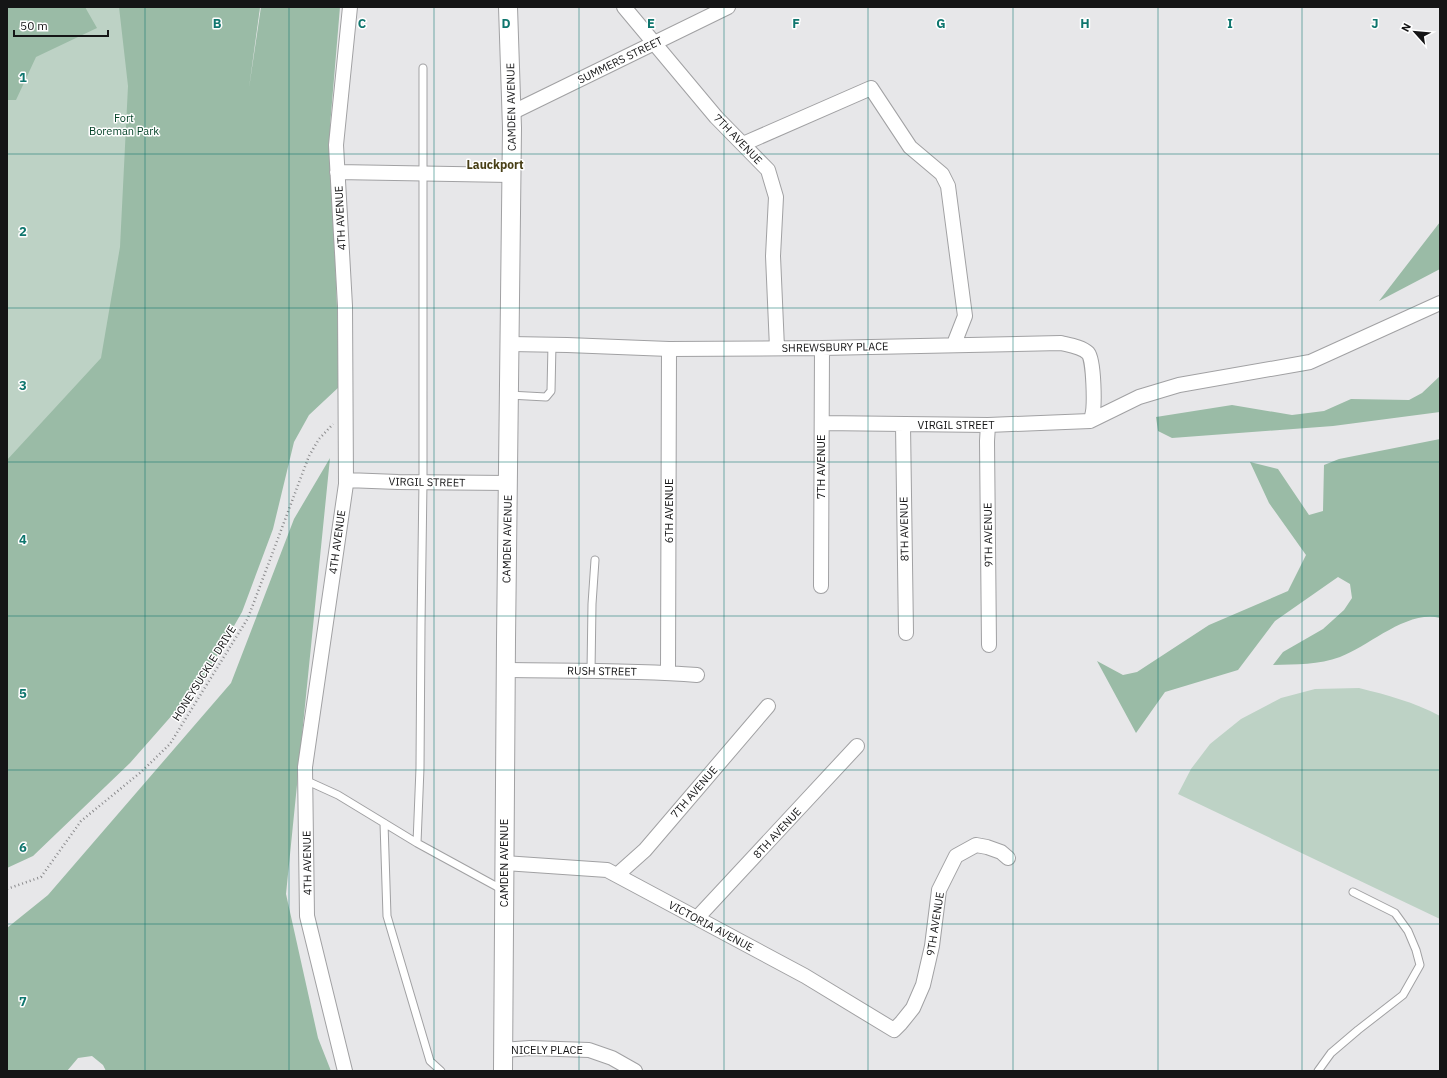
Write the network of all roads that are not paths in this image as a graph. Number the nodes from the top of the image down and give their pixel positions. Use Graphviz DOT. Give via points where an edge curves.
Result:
graph roads {
  1 [pos="350,7"];
  2 [pos="508,7"];
  3 [pos="624,7"];
  4 [pos="728,7"];
  5 [pos="654,43"];
  6 [pos="423,68"];
  7 [pos="512,113"];
  8 [pos="743,144"];
  9 [pos="337,172"];
  10 [pos="423,174"];
  11 [pos="512,175"];
  12 [pos="1440,303"];
  13 [pos="510,344"];
  14 [pos="552,344"];
  15 [pos="954,344"];
  16 [pos="777,348"];
  17 [pos="822,348"];
  18 [pos="669,349"];
  19 [pos="509,395"];
  20 [pos="1090,421"];
  21 [pos="822,423"];
  22 [pos="903,425"];
  23 [pos="988,426"];
  24 [pos="346,480"];
  25 [pos="423,482"];
  26 [pos="508,483"];
  27 [pos="595,560"];
  28 [pos="821,586"];
  29 [pos="906,633"];
  30 [pos="989,645"];
  31 [pos="506,670"];
  32 [pos="591,671"];
  33 [pos="668,673"];
  34 [pos="697,675"];
  35 [pos="768,706"];
  36 [pos="857,746"];
  37 [pos="306,780"];
  38 [pos="384,823"];
  39 [pos="417,843"];
  40 [pos="1008,858"];
  41 [pos="504,863"];
  42 [pos="618,876"];
  43 [pos="504,891"];
  44 [pos="1353,892"];
  45 [pos="697,918"];
  46 [pos="901,1024"];
  47 [pos="503,1050"];
  48 [pos="345,1071"];
  49 [pos="441,1071"];
  50 [pos="503,1071"];
  51 [pos="635,1071"];
  52 [pos="1318,1071"];
  1 -- 9 [label="street, 4TH AVENUE" via="336,145"];
  2 -- 7 [label="street, CAMDEN AVENUE"];
  3 -- 5 [label="street, 7TH AVENUE"];
  4 -- 5 [label="street, SUMMERS STREET"];
  5 -- 7 [label="street, SUMMERS STREET"];
  5 -- 8 [label="street, 7TH AVENUE" via="716,117"];
  6 -- 10 [label="lane"];
  7 -- 11 [label="street, CAMDEN AVENUE"];
  8 -- 15 [label="street" via="871,88 910,147 942,174 948,186 965,316"];
  8 -- 16 [label="street, 7TH AVENUE" via="768,170 776,197 773,256"];
  9 -- 10 [label="street"];
  9 -- 24 [label="street, 4TH AVENUE" via="345,306"];
  10 -- 11 [label="street"];
  10 -- 25 [label="lane"];
  11 -- 13 [label="street, CAMDEN AVENUE"];
  12 -- 20 [label="street" via="1310,362 1179,385 1140,397"];
  13 -- 14 [label="street, SHREWSBURY PLACE"];
  13 -- 19 [label="street, CAMDEN AVENUE"];
  14 -- 18 [label="street, SHREWSBURY PLACE"];
  14 -- 19 [label="lane" via="552,391 546,397"];
  15 -- 17 [label="street, SHREWSBURY PLACE"];
  15 -- 20 [label="street, SHREWSBURY PLACE" via="1061,343 1088,352 1093,384 1093,415"];
  16 -- 17 [label="street, SHREWSBURY PLACE"];
  16 -- 18 [label="street, SHREWSBURY PLACE"];
  17 -- 21 [label="street, 7TH AVENUE"];
  18 -- 33 [label="street, 6TH AVENUE"];
  19 -- 26 [label="street, CAMDEN AVENUE"];
  20 -- 23 [label="street, VIRGIL STREET"];
  21 -- 22 [label="street, VIRGIL STREET"];
  21 -- 28 [label="street, 7TH AVENUE"];
  22 -- 23 [label="street, VIRGIL STREET"];
  22 -- 29 [label="street, 8TH AVENUE"];
  23 -- 30 [label="street, 9TH AVENUE"];
  24 -- 25 [label="street, VIRGIL STREET"];
  24 -- 37 [label="street, 4TH AVENUE" via="305,767"];
  25 -- 26 [label="street, VIRGIL STREET"];
  25 -- 39 [label="lane"];
  26 -- 31 [label="street, CAMDEN AVENUE"];
  27 -- 32 [label="lane"];
  31 -- 32 [label="street, RUSH STREET"];
  31 -- 41 [label="street, CAMDEN AVENUE"];
  32 -- 33 [label="street, RUSH STREET"];
  33 -- 34 [label="street, RUSH STREET"];
  35 -- 42 [label="street, 7TH AVENUE" via="645,850"];
  36 -- 45 [label="street, 8TH AVENUE"];
  37 -- 38 [label="lane" via="338,795"];
  37 -- 48 [label="street, 4TH AVENUE" via="308,916"];
  38 -- 39 [label="lane"];
  38 -- 49 [label="lane" via="387,916 430,1061"];
  39 -- 43 [label="lane"];
  40 -- 46 [label="street, 9TH AVENUE" via="987,846 976,845 956,856 939,890 932,946 923,986 913,1008"];
  41 -- 42 [label="street, VICTORIA AVENUE" via="607,870"];
  41 -- 43 [label="street, CAMDEN AVENUE"];
  42 -- 45 [label="street, VICTORIA AVENUE"];
  43 -- 47 [label="street, CAMDEN AVENUE"];
  44 -- 52 [label="lane" via="1395,913 1408,931 1420,966 1403,995 1331,1053"];
  45 -- 46 [label="street, VICTORIA AVENUE" via="805,976 894,1030"];
  47 -- 50 [label="street, CAMDEN AVENUE"];
  47 -- 51 [label="street, NICELY PLACE" via="589,1050 612,1058"];
}
